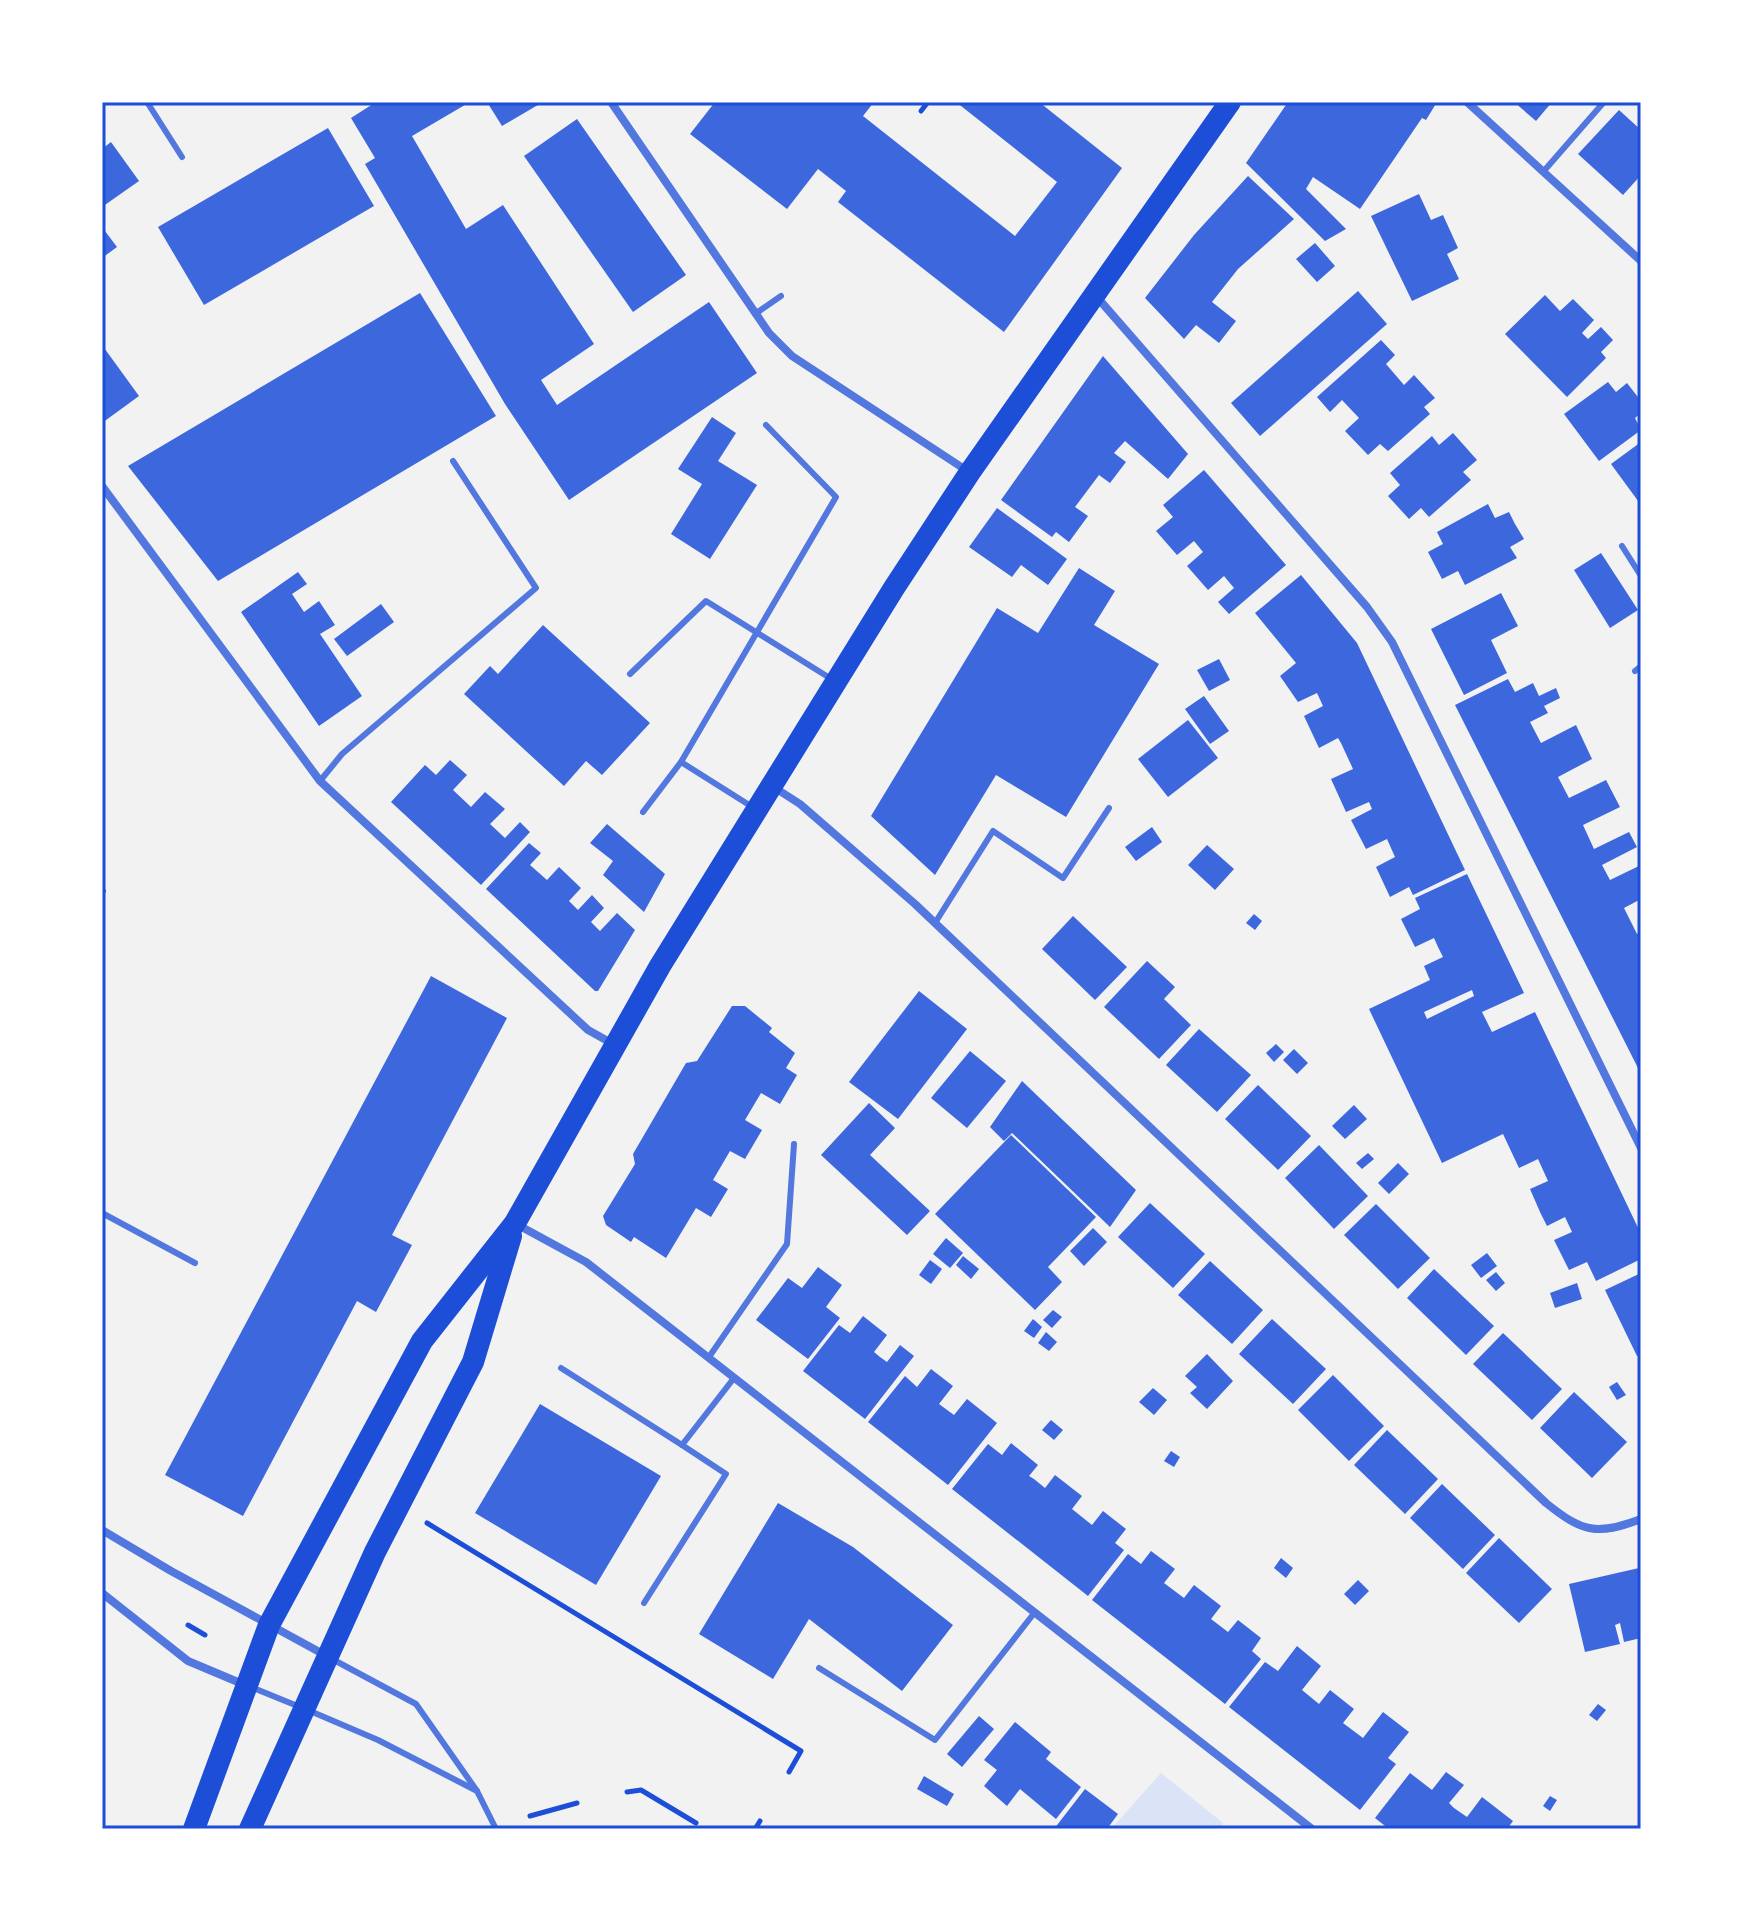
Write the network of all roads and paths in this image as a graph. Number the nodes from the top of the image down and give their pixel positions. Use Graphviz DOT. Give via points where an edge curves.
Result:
graph roads {
  1 [pos="147,102"];
  2 [pos="611,102"];
  3 [pos="928,102"];
  4 [pos="1230,102"];
  5 [pos="1467,102"];
  6 [pos="1604,102"];
  7 [pos="921,111"];
  8 [pos="182,157"];
  9 [pos="1543,172"];
  10 [pos="1641,261"];
  11 [pos="1095,295"];
  12 [pos="781,296"];
  13 [pos="755,314"];
  14 [pos="766,425"];
  15 [pos="453,461"];
  16 [pos="970,472"];
  17 [pos="102,486"];
  18 [pos="1622,546"];
  19 [pos="1641,576"];
  20 [pos="757,633"];
  21 [pos="630,674"];
  22 [pos="836,682"];
  23 [pos="681,762"];
  24 [pos="320,781"];
  25 [pos="771,786"];
  26 [pos="1109,808"];
  27 [pos="757,810"];
  28 [pos="643,812"];
  29 [pos="935,923"];
  30 [pos="615,1045"];
  31 [pos="794,1144"];
  32 [pos="1641,1148"];
  33 [pos="102,1213"];
  34 [pos="515,1223"];
  35 [pos="195,1263"];
  36 [pos="709,1357"];
  37 [pos="561,1368"];
  38 [pos="734,1378"];
  39 [pos="682,1445"];
  40 [pos="1641,1519"];
  41 [pos="102,1530"];
  42 [pos="440,1531"];
  43 [pos="102,1593"];
  44 [pos="644,1603"];
  45 [pos="1035,1612"];
  46 [pos="269,1625"];
  47 [pos="327,1656"];
  48 [pos="819,1668"];
  49 [pos="246,1685"];
  50 [pos="304,1709"];
  51 [pos="789,1772"];
  52 [pos="477,1791"];
  53 [pos="627,1792"];
  54 [pos="577,1803"];
  55 [pos="530,1816"];
  56 [pos="760,1821"];
  57 [pos="696,1823"];
  58 [pos="194,1829"];
  59 [pos="250,1829"];
  60 [pos="496,1829"];
  61 [pos="755,1829"];
  62 [pos="1312,1829"];
  1 -- 8 [label="lane"];
  2 -- 13 [label="street"];
  3 -- 7 [label="path"];
  4 -- 11 [label="highway"];
  5 -- 9 [label="street"];
  6 -- 9 [label="lane"];
  9 -- 10 [label="street"];
  11 -- 16 [label="highway"];
  11 -- 32 [label="street" via="1392,642"];
  12 -- 13 [label="lane"];
  13 -- 16 [label="street" via="792,356"];
  14 -- 20 [label="lane" via="836,497"];
  15 -- 24 [label="lane" via="536,588 342,754"];
  16 -- 22 [label="highway"];
  17 -- 24 [label="street"];
  18 -- 19 [label="lane"];
  20 -- 21 [label="lane" via="706,601"];
  20 -- 22 [label="lane"];
  20 -- 23 [label="lane"];
  22 -- 25 [label="highway"];
  23 -- 27 [label="lane"];
  23 -- 28 [label="lane"];
  24 -- 30 [label="street" via="588,1030"];
  25 -- 27 [label="highway"];
  25 -- 29 [label="street" via="800,804"];
  26 -- 29 [label="lane" via="1063,878 993,831"];
  27 -- 30 [label="highway"];
  29 -- 40 [label="street" via="1546,1503 1568,1521 1592,1530 1616,1529"];
  30 -- 34 [label="highway"];
  31 -- 36 [label="lane" via="787,1244"];
  33 -- 35 [label="lane"];
  34 -- 36 [label="street" via="586,1262"];
  34 -- 46 [label="highway" via="422,1341"];
  34 -- 47 [label="highway" via="473,1362"];
  36 -- 38 [label="street"];
  37 -- 39 [label="lane"];
  38 -- 39 [label="lane"];
  38 -- 45 [label="street"];
  39 -- 44 [label="lane" via="726,1474"];
  41 -- 46 [label="street"];
  42 -- 51 [label="path" via="801,1751"];
  43 -- 49 [label="street" via="188,1661"];
  45 -- 48 [label="lane" via="935,1740"];
  45 -- 62 [label="street"];
  46 -- 47 [label="street"];
  46 -- 49 [label="highway"];
  47 -- 50 [label="highway"];
  47 -- 52 [label="lane" via="416,1704"];
  49 -- 50 [label="lane"];
  49 -- 58 [label="highway"];
  50 -- 52 [label="lane"];
  50 -- 59 [label="highway"];
  52 -- 60 [label="lane"];
  53 -- 57 [label="path" via="641,1790"];
  54 -- 55 [label="path"];
  56 -- 61 [label="path"];
}
